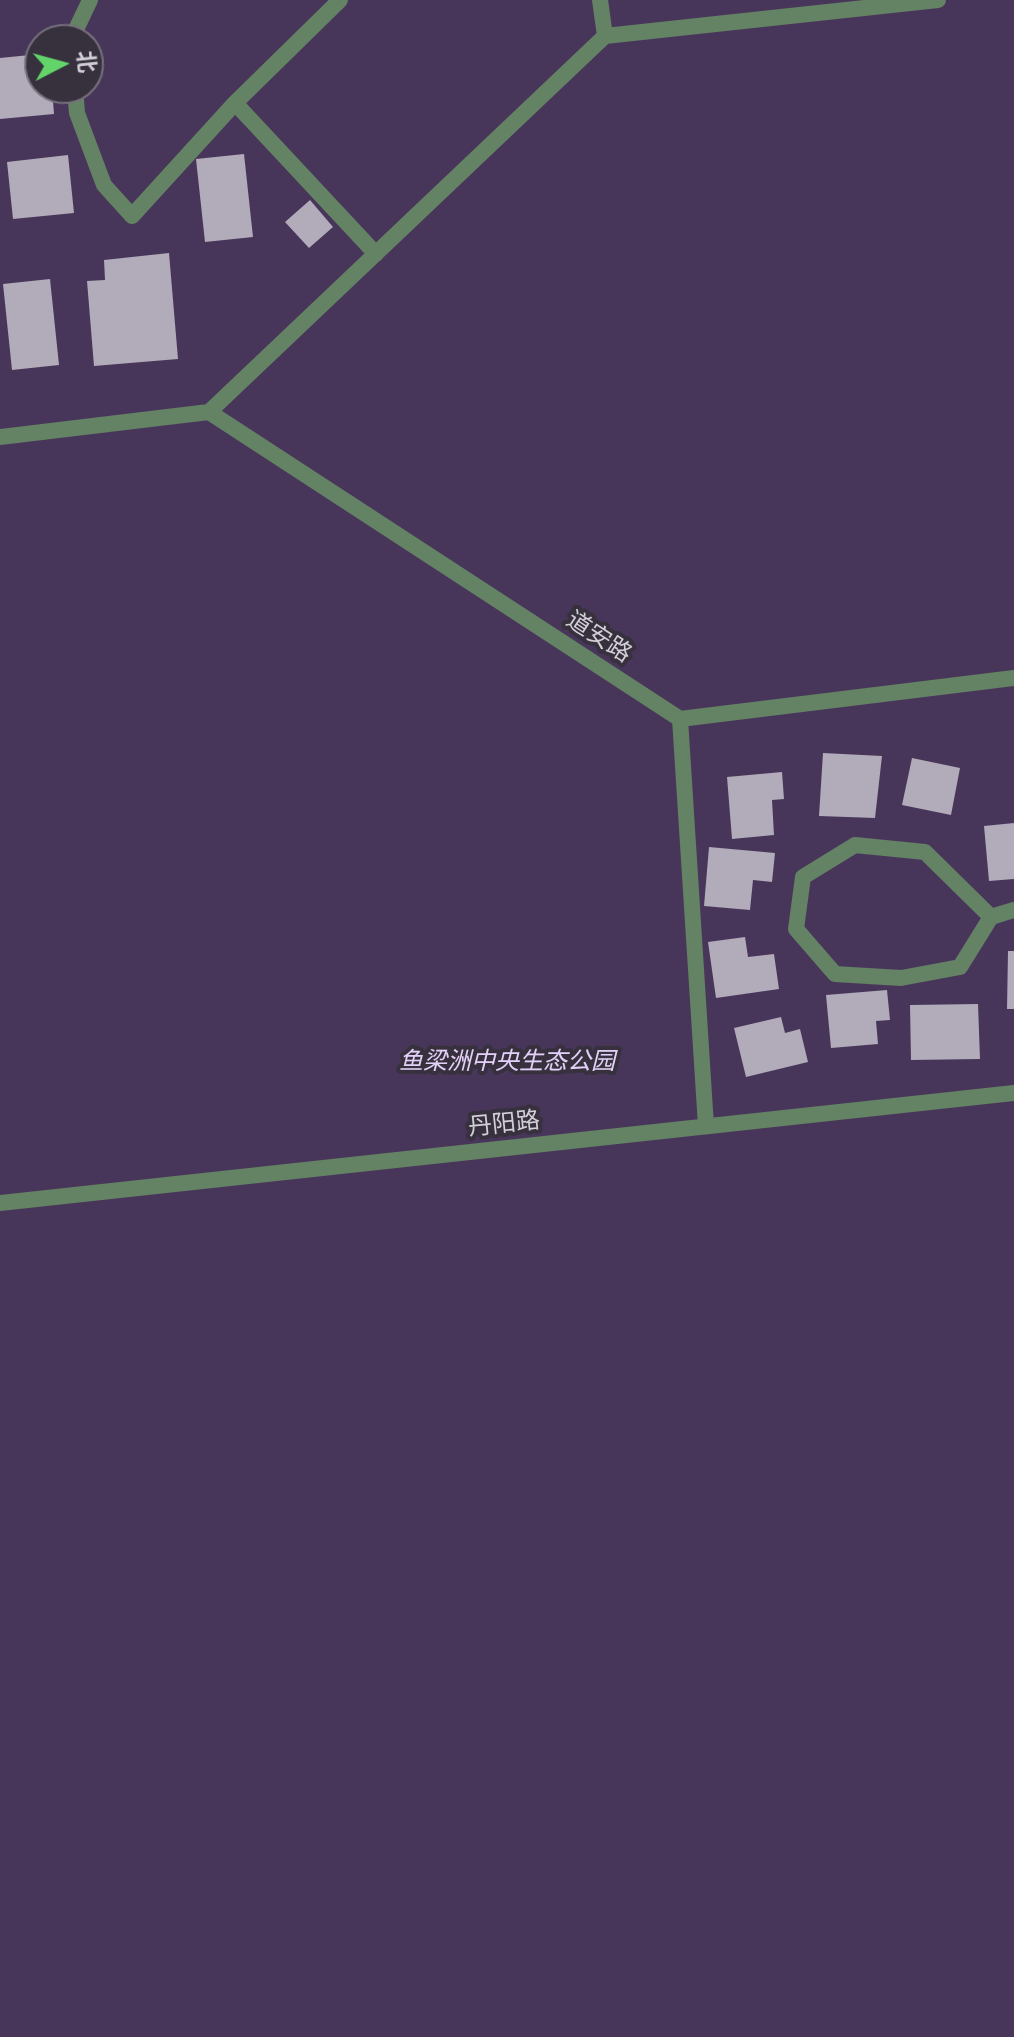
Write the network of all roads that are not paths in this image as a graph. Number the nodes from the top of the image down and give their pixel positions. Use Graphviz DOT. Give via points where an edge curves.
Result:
graph roads {
  1 [pos="90,0"];
  2 [pos="340,0"];
  3 [pos="600,0"];
  4 [pos="935,0"];
  5 [pos="79,24"];
  6 [pos="605,36"];
  7 [pos="235,103"];
  8 [pos="76,104"];
  9 [pos="376,254"];
  10 [pos="209,412"];
  11 [pos="0,437"];
  12 [pos="1014,678"];
  13 [pos="680,719"];
  14 [pos="1014,910"];
  15 [pos="991,917"];
  16 [pos="1014,1093"];
  17 [pos="706,1126"];
  18 [pos="0,1203"];
  1 -- 5 [label="street"];
  2 -- 7 [label="street"];
  3 -- 6 [label="street"];
  4 -- 6 [label="street"];
  6 -- 9 [label="street"];
  7 -- 8 [label="street" via="132,216 104,185"];
  7 -- 9 [label="street"];
  9 -- 10 [label="street"];
  10 -- 11 [label="street"];
  10 -- 13 [label="street, 道安路"];
  12 -- 13 [label="street"];
  13 -- 17 [label="street"];
  14 -- 15 [label="street"];
  15 -- 15 [label="street" via="925,852 855,845 803,877 796,929 835,974 901,978 960,967"];
  16 -- 17 [label="street, 丹阳路"];
  17 -- 18 [label="street, 丹阳路"];
}
